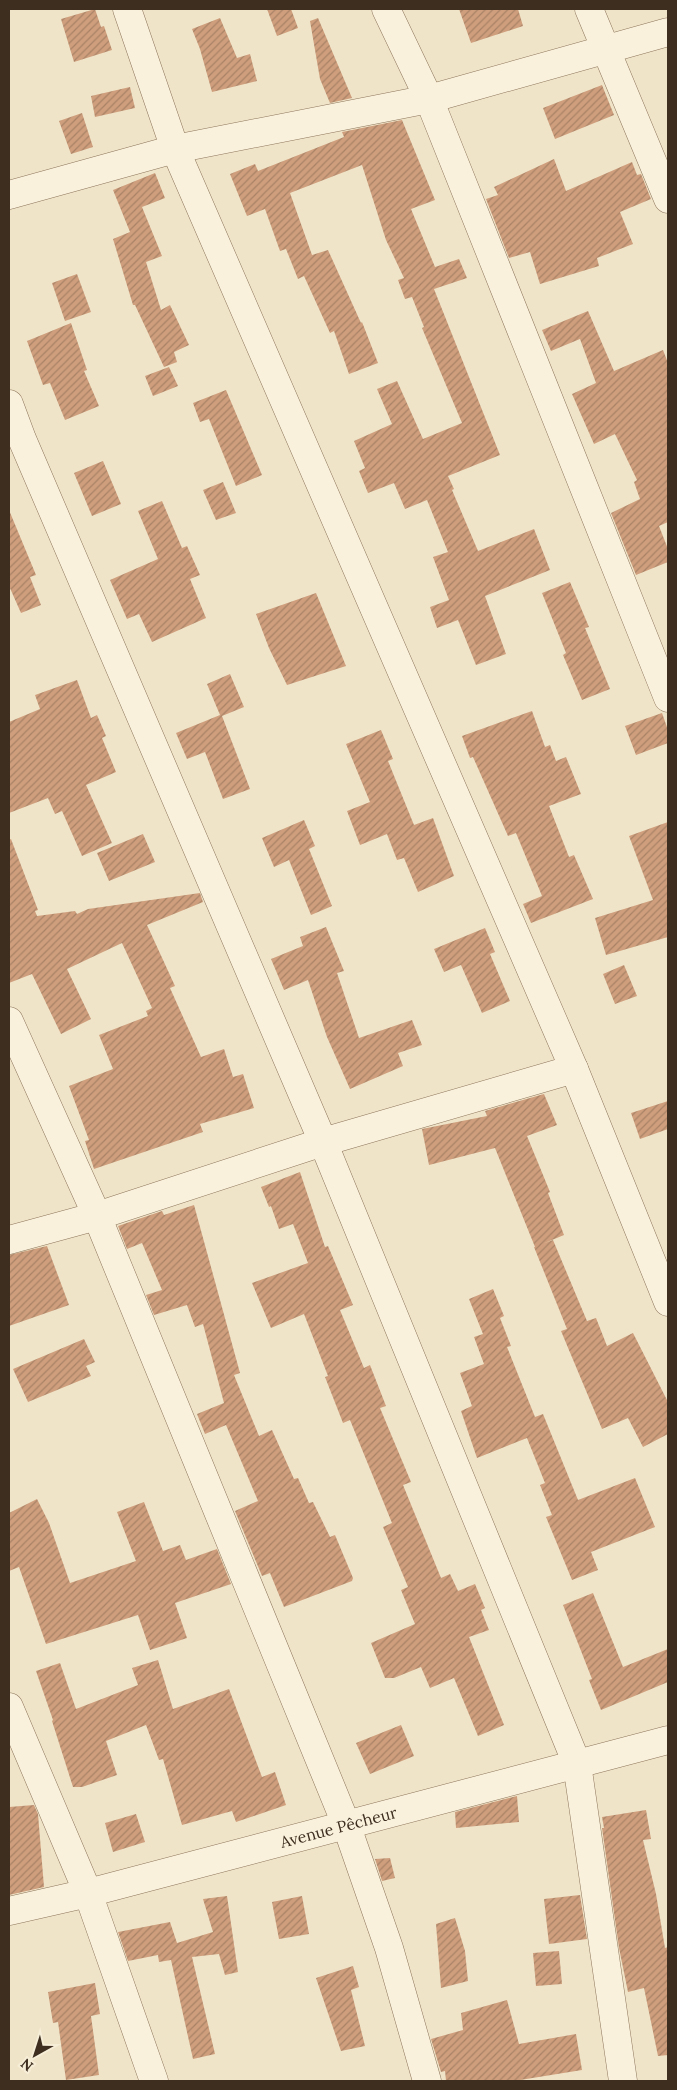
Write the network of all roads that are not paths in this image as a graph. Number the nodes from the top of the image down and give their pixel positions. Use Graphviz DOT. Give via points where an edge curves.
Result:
graph roads {
  1 [pos="127,9"];
  2 [pos="386,9"];
  3 [pos="589,9"];
  4 [pos="668,32"];
  5 [pos="606,49"];
  6 [pos="429,99"];
  7 [pos="175,149"];
  8 [pos="9,195"];
  9 [pos="668,199"];
  10 [pos="9,404"];
  11 [pos="668,698"];
  12 [pos="9,1021"];
  13 [pos="574,1069"];
  14 [pos="322,1142"];
  15 [pos="97,1216"];
  16 [pos="9,1240"];
  17 [pos="668,1302"];
  18 [pos="9,1707"];
  19 [pos="668,1740"];
  20 [pos="577,1764"];
  21 [pos="346,1824"];
  22 [pos="88,1893"];
  23 [pos="9,1911"];
  24 [pos="154,2081"];
  25 [pos="426,2081"];
  26 [pos="623,2081"];
  1 -- 7 [label="street"];
  2 -- 6 [label="street"];
  3 -- 5 [label="street"];
  4 -- 5 [label="street"];
  5 -- 6 [label="street"];
  5 -- 9 [label="street"];
  6 -- 7 [label="street"];
  6 -- 11 [label="street"];
  7 -- 8 [label="street"];
  7 -- 13 [label="street"];
  10 -- 14 [label="street"];
  12 -- 15 [label="street"];
  13 -- 14 [label="street"];
  13 -- 17 [label="street"];
  14 -- 15 [label="street"];
  14 -- 20 [label="street"];
  15 -- 16 [label="street"];
  15 -- 21 [label="street"];
  18 -- 22 [label="street"];
  19 -- 20 [label="street, Avenue Pêcheur"];
  20 -- 21 [label="street, Avenue Pêcheur"];
  20 -- 26 [label="street"];
  21 -- 22 [label="street, Avenue Pêcheur"];
  21 -- 25 [label="street" via="389,1948"];
  22 -- 23 [label="street, Avenue Pêcheur"];
  22 -- 24 [label="street"];
}
